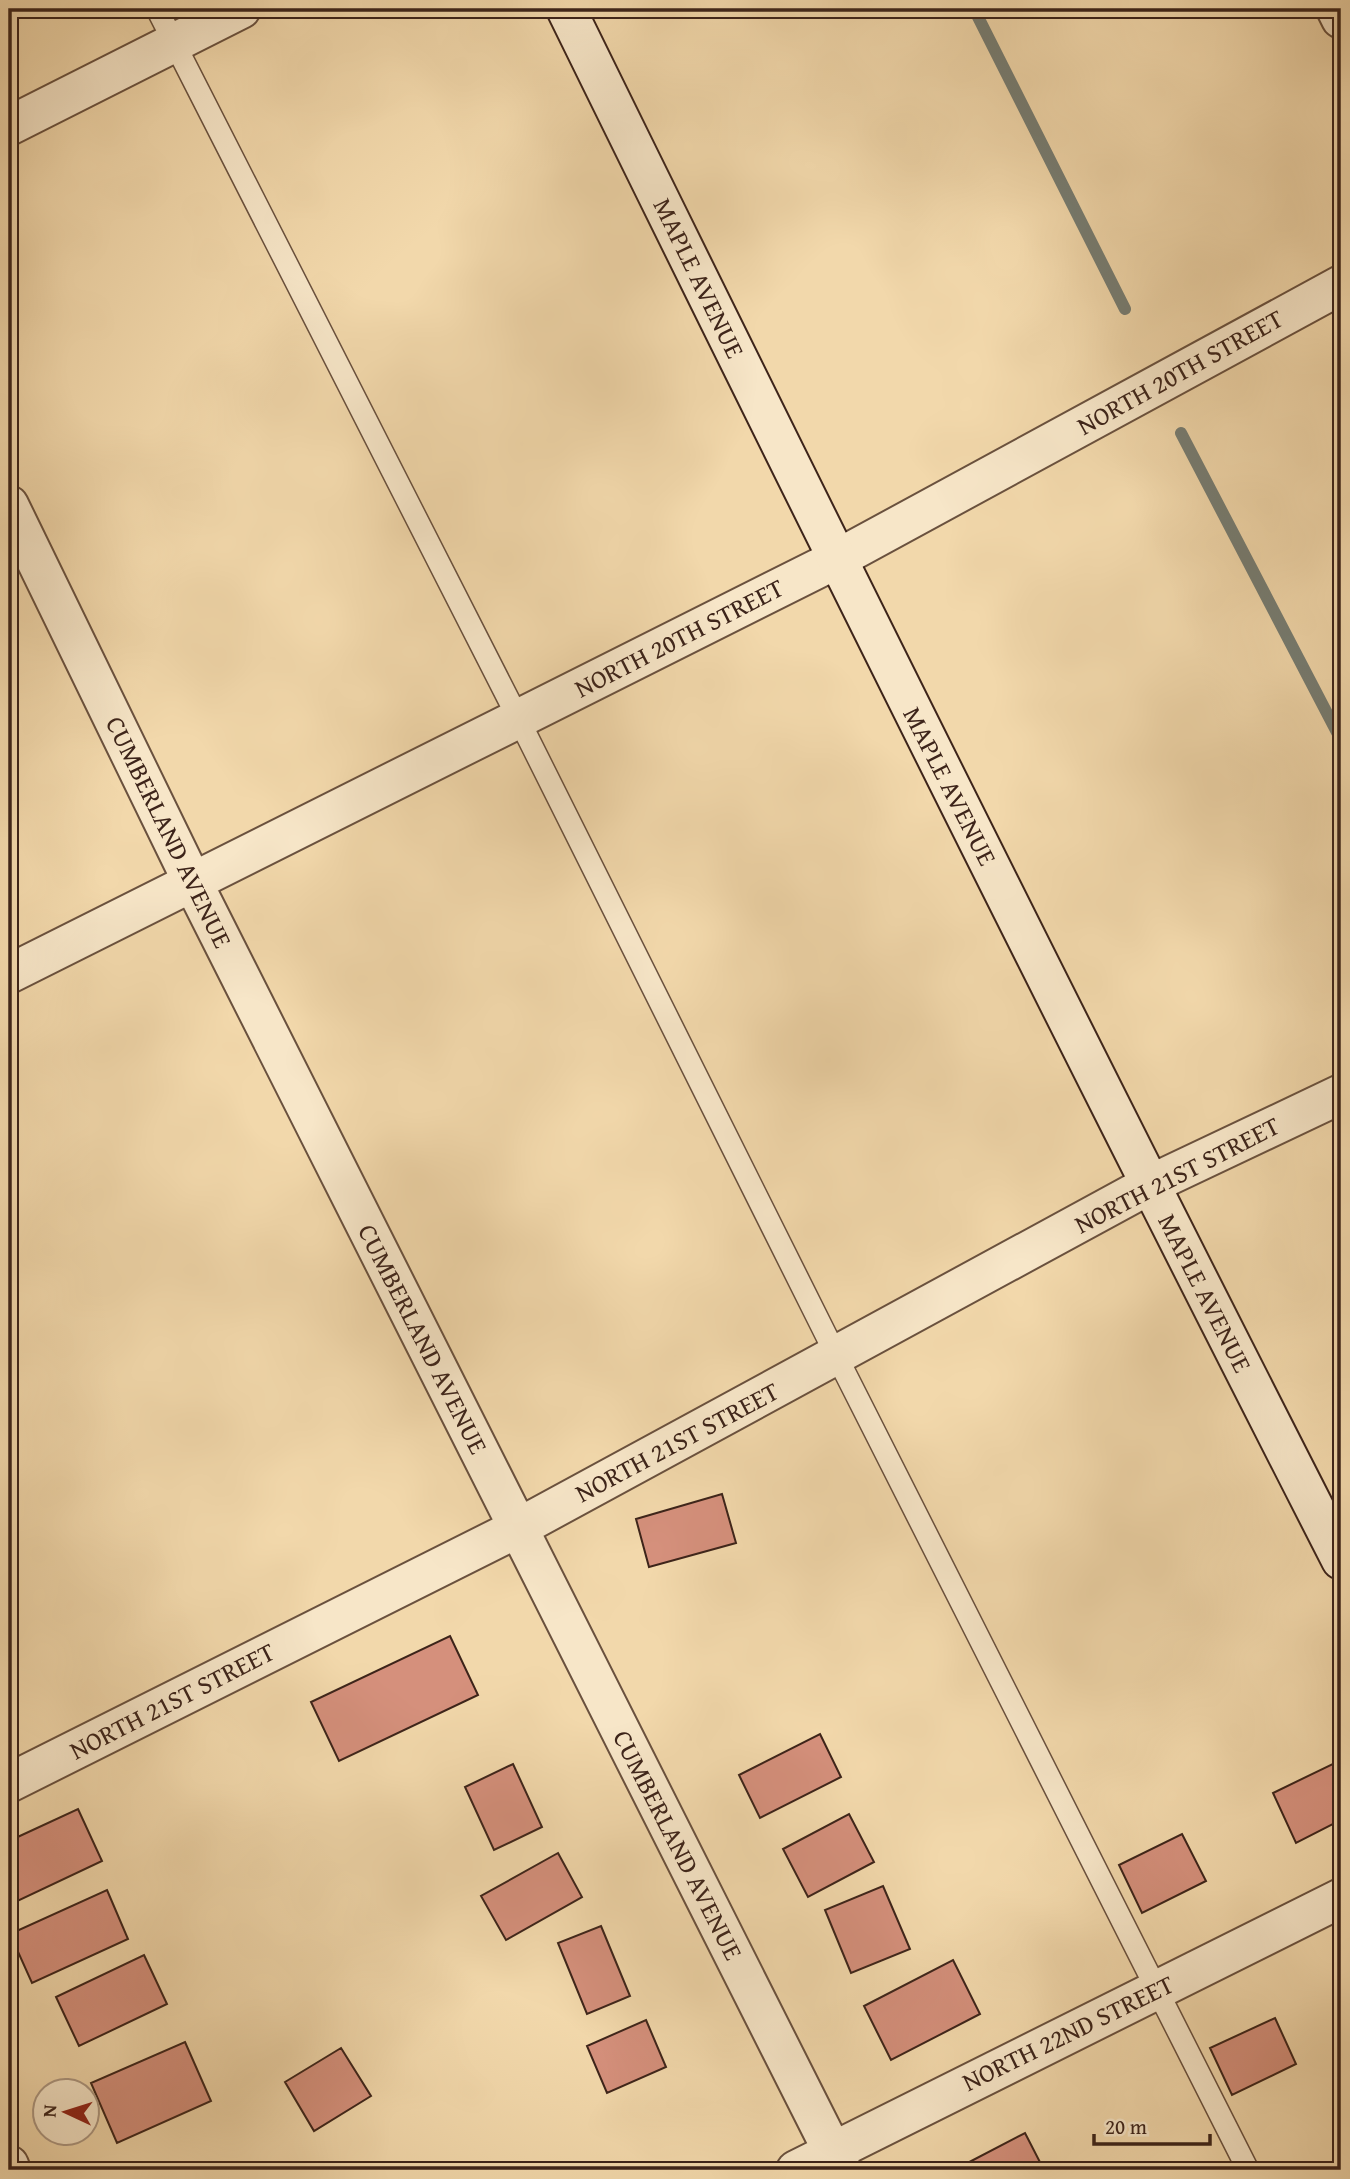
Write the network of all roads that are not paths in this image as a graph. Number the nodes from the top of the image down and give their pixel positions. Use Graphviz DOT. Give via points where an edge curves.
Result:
graph roads {
  1 [pos="157,9"];
  2 [pos="241,9"];
  3 [pos="566,9"];
  4 [pos="1336,9"];
  5 [pos="1341,19"];
  6 [pos="175,42"];
  7 [pos="9,126"];
  8 [pos="1341,285"];
  9 [pos="9,505"];
  10 [pos="837,559"];
  11 [pos="518,718"];
  12 [pos="192,881"];
  13 [pos="9,974"];
  14 [pos="1341,1094"];
  15 [pos="1149,1185"];
  16 [pos="836,1355"];
  17 [pos="518,1528"];
  18 [pos="1341,1560"];
  19 [pos="9,1783"];
  20 [pos="1341,1898"];
  21 [pos="1157,1989"];
  22 [pos="837,2160"];
  23 [pos="9,2165"];
  24 [pos="11,2170"];
  25 [pos="796,2170"];
  26 [pos="1248,2170"];
  1 -- 6 [label="lane"];
  2 -- 6 [label="street"];
  3 -- 10 [label="street, MAPLE AVENUE"];
  4 -- 5 [label="street"];
  6 -- 7 [label="street"];
  6 -- 11 [label="lane"];
  8 -- 10 [label="street, NORTH 20TH STREET"];
  9 -- 12 [label="street, CUMBERLAND AVENUE"];
  10 -- 11 [label="street, NORTH 20TH STREET"];
  10 -- 15 [label="street, MAPLE AVENUE"];
  11 -- 12 [label="street, NORTH 20TH STREET"];
  11 -- 16 [label="lane"];
  12 -- 13 [label="street, NORTH 20TH STREET"];
  12 -- 17 [label="street, CUMBERLAND AVENUE"];
  14 -- 15 [label="street, NORTH 21ST STREET"];
  15 -- 16 [label="street, NORTH 21ST STREET"];
  15 -- 18 [label="street, MAPLE AVENUE"];
  16 -- 17 [label="street, NORTH 21ST STREET"];
  16 -- 21 [label="lane"];
  17 -- 19 [label="street, NORTH 21ST STREET"];
  17 -- 22 [label="street, CUMBERLAND AVENUE"];
  20 -- 21 [label="street, NORTH 22ND STREET"];
  21 -- 22 [label="street, NORTH 22ND STREET"];
  21 -- 26 [label="lane"];
  22 -- 25 [label="street, NORTH 22ND STREET"];
  23 -- 24 [label="street"];
}
